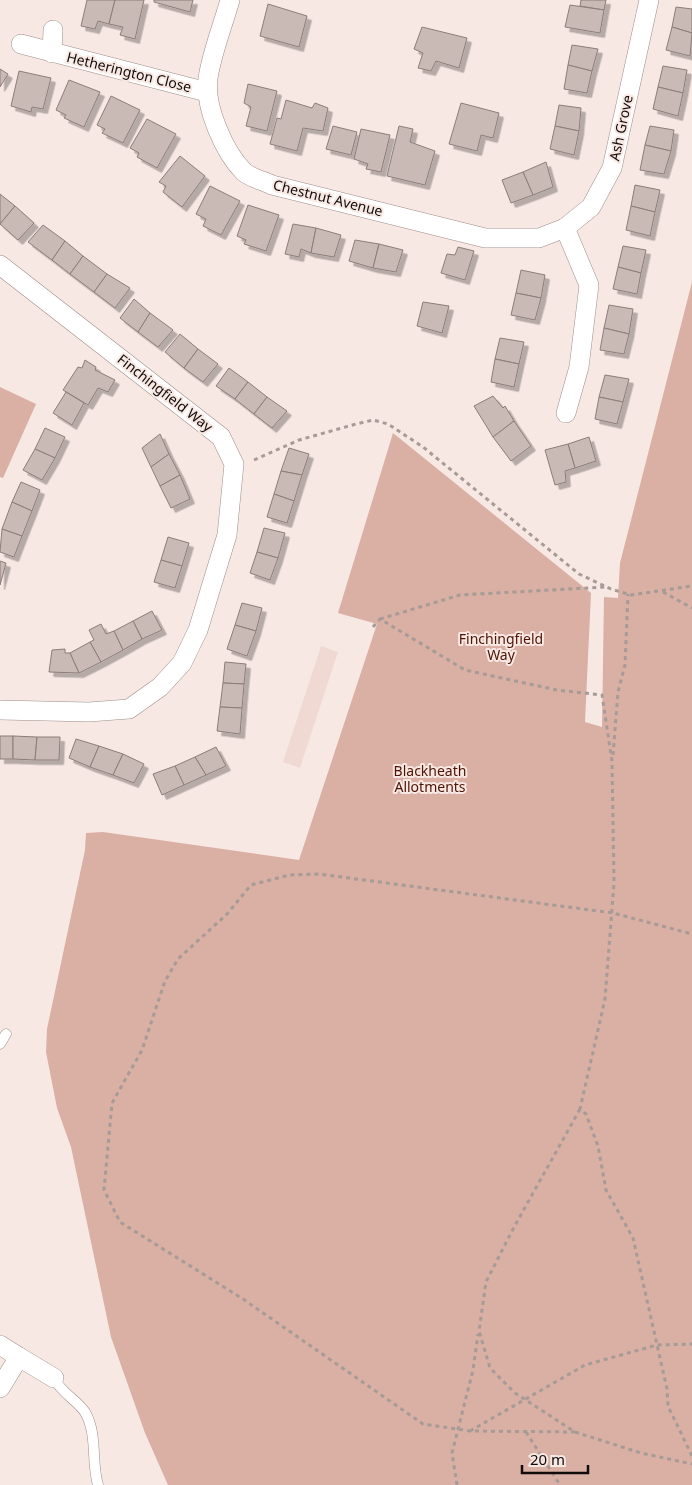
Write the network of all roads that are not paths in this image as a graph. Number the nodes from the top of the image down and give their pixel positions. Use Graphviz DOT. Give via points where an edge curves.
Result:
graph roads {
  1 [pos="230,0"];
  2 [pos="649,0"];
  3 [pos="54,30"];
  4 [pos="21,44"];
  5 [pos="52,52"];
  6 [pos="207,92"];
  7 [pos="565,228"];
  8 [pos="0,265"];
  9 [pos="566,413"];
  10 [pos="0,710"];
  11 [pos="6,1034"];
  12 [pos="0,1044"];
  13 [pos="0,1345"];
  14 [pos="19,1356"];
  15 [pos="54,1378"];
  16 [pos="0,1388"];
  17 [pos="98,1485"];
  1 -- 6 [label="street, Chestnut Avenue" via="208,76"];
  2 -- 7 [label="street, Ash Grove" via="612,168 591,207"];
  3 -- 5 [label="street, Hetherington Close"];
  4 -- 5 [label="street, Hetherington Close"];
  5 -- 6 [label="street, Hetherington Close"];
  6 -- 7 [label="street, Chestnut Avenue" via="226,145 245,172 272,185 485,238 539,238"];
  7 -- 9 [label="street" via="589,285 580,367"];
  8 -- 10 [label="street, Finchingfield Way" via="221,437 234,464 227,535 198,630 182,663 160,687 129,710"];
  11 -- 12 [label="lane"];
  13 -- 14 [label="street"];
  14 -- 15 [label="street"];
  14 -- 16 [label="street"];
  15 -- 17 [label="lane" via="58,1388 85,1412 95,1445 94,1472"];
}
